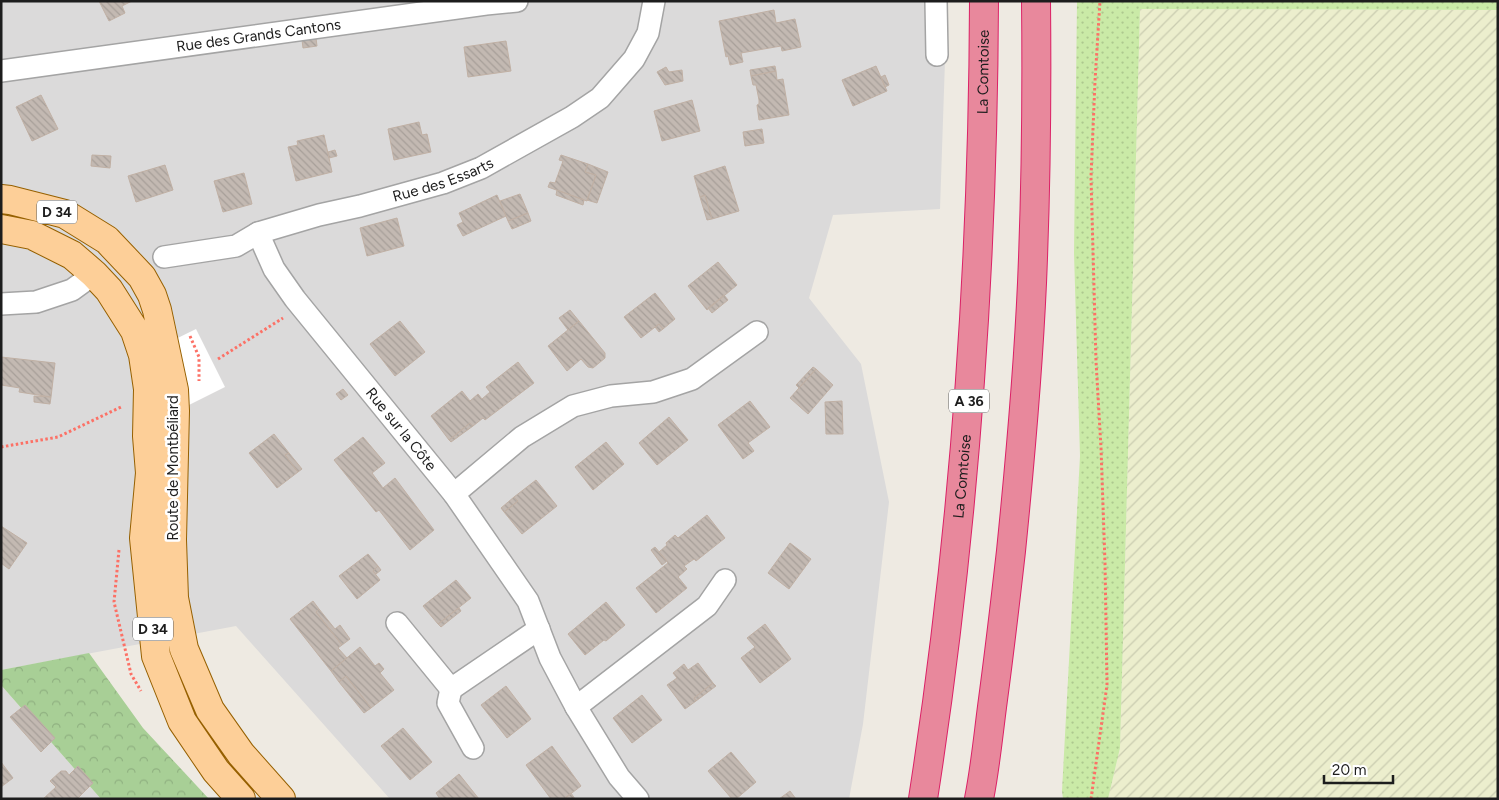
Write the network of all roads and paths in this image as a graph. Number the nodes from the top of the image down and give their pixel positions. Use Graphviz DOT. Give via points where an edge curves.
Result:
graph roads {
  1 [pos="517,1"];
  2 [pos="654,1"];
  3 [pos="936,1"];
  4 [pos="984,1"];
  5 [pos="1036,1"];
  6 [pos="1100,1"];
  7 [pos="937,55"];
  8 [pos="1,71"];
  9 [pos="1,199"];
  10 [pos="1,229"];
  11 [pos="258,233"];
  12 [pos="164,257"];
  13 [pos="94,274"];
  14 [pos="1,304"];
  15 [pos="301,307"];
  16 [pos="757,332"];
  17 [pos="218,359"];
  18 [pos="121,408"];
  19 [pos="1,447"];
  20 [pos="454,494"];
  21 [pos="725,580"];
  22 [pos="397,623"];
  23 [pos="539,629"];
  24 [pos="451,689"];
  25 [pos="576,707"];
  26 [pos="473,748"];
  27 [pos="980,794"];
  28 [pos="241,799"];
  29 [pos="281,799"];
  30 [pos="638,799"];
  31 [pos="923,799"];
  32 [pos="1091,799"];
  1 -- 8 [label="street, Rue des Grands Cantons"];
  2 -- 11 [label="street, Rue des Essarts" via="648,33 634,59 600,98 572,117 481,168 443,183"];
  3 -- 7 [label="street"];
  4 -- 31 [label="highway, La Comtoise / A 36" via="984,96 972,364 947,630"];
  5 -- 27 [label="highway" via="1035,186 1026,372 1004,619"];
  6 -- 32 [label="path" via="1091,177 1107,685"];
  9 -- 29 [label="main road, Route de Montbéliard / D 34" via="66,214 107,240 142,277 152,296 174,390 174,598 184,649 210,710 241,754"];
  10 -- 13 [label="main road, Route de Montbéliard / D 34" via="32,235 72,255"];
  11 -- 12 [label="street, Rue des Essarts" via="236,246"];
  11 -- 15 [label="street, Rue sur la Côte" via="274,269"];
  13 -- 14 [label="street" via="72,290 36,302"];
  13 -- 28 [label="main road, Route de Montbéliard / D 34" via="109,290 135,331 143,354 148,389 146,436 150,473 144,538 156,656 182,721 216,771"];
  15 -- 17 [label="path"];
  15 -- 20 [label="street, Rue sur la Côte"];
  16 -- 20 [label="street" via="692,380 653,392 611,396 573,406 522,437"];
  18 -- 19 [label="path" via="58,437"];
  20 -- 23 [label="street, Rue sur la Côte" via="528,601"];
  21 -- 25 [label="street" via="707,606"];
  22 -- 24 [label="street"];
  23 -- 24 [label="street"];
  23 -- 25 [label="street, Rue sur la Côte"];
  24 -- 26 [label="street" via="448,703"];
  25 -- 30 [label="street, Rue sur la Côte" via="619,777"];
}
